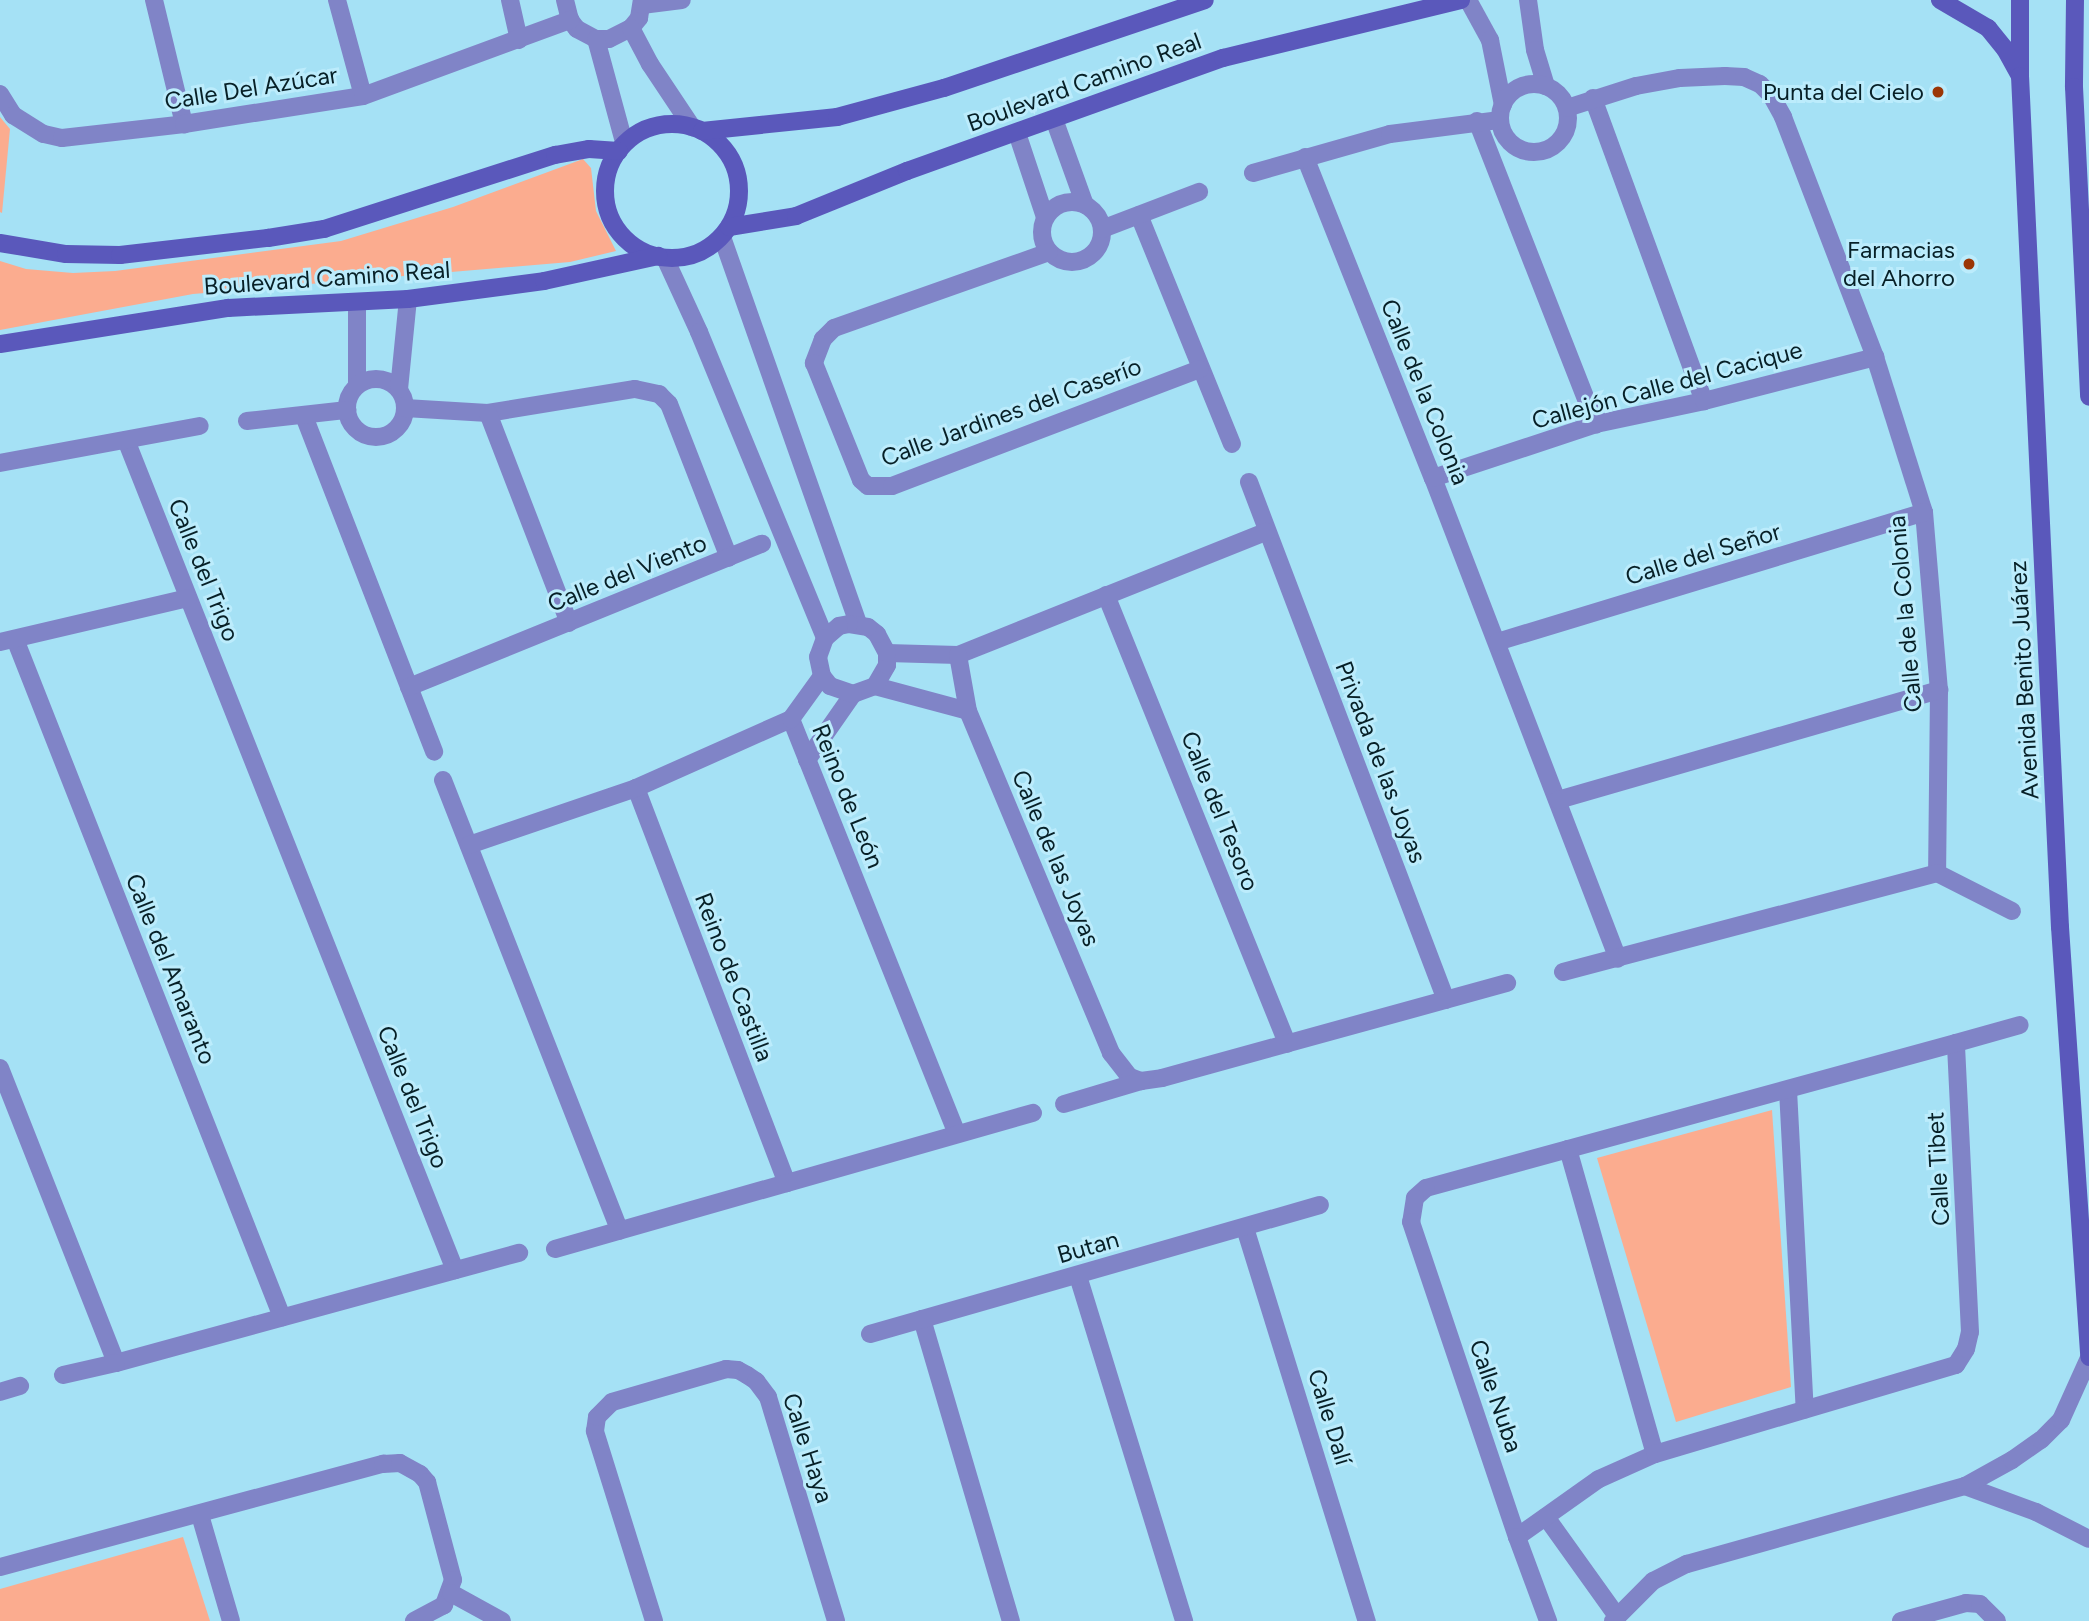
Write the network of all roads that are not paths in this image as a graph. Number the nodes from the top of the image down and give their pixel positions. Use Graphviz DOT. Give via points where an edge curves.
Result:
graph roads {
  1 [pos="154,0"];
  2 [pos="337,0"];
  3 [pos="510,0"];
  4 [pos="565,0"];
  5 [pos="682,0"];
  6 [pos="1205,0"];
  7 [pos="1461,0"];
  8 [pos="1468,0"];
  9 [pos="1528,0"];
  10 [pos="1940,0"];
  11 [pos="2020,0"];
  12 [pos="2075,0"];
  13 [pos="642,2"];
  14 [pos="570,20"];
  15 [pos="632,28"];
  16 [pos="596,39"];
  17 [pos="519,40"];
  18 [pos="2020,76"];
  19 [pos="1546,86"];
  20 [pos="0,94"];
  21 [pos="363,96"];
  22 [pos="1593,98"];
  23 [pos="1567,108"];
  24 [pos="1502,112"];
  25 [pos="1054,119"];
  26 [pos="1477,121"];
  27 [pos="184,124"];
  28 [pos="697,129"];
  29 [pos="1017,133"];
  30 [pos="622,146"];
  31 [pos="1305,157"];
  32 [pos="1253,173"];
  33 [pos="1199,192"];
  34 [pos="1085,205"];
  35 [pos="1139,215"];
  36 [pos="1045,217"];
  37 [pos="1102,229"];
  38 [pos="725,232"];
  39 [pos="0,243"];
  40 [pos="1049,252"];
  41 [pos="662,257"];
  42 [pos="408,299"];
  43 [pos="357,302"];
  44 [pos="0,344"];
  45 [pos="1875,357"];
  46 [pos="1200,369"];
  47 [pos="357,386"];
  48 [pos="399,390"];
  49 [pos="2089,397"];
  50 [pos="1704,401"];
  51 [pos="405,408"];
  52 [pos="346,410"];
  53 [pos="488,413"];
  54 [pos="304,416"];
  55 [pos="247,421"];
  56 [pos="1596,424"];
  57 [pos="200,426"];
  58 [pos="126,440"];
  59 [pos="1232,444"];
  60 [pos="0,463"];
  61 [pos="1433,478"];
  62 [pos="1249,482"];
  63 [pos="1924,512"];
  64 [pos="1266,532"];
  65 [pos="762,544"];
  66 [pos="729,558"];
  67 [pos="1106,595"];
  68 [pos="188,598"];
  69 [pos="569,623"];
  70 [pos="858,624"];
  71 [pos="825,638"];
  72 [pos="7,640"];
  73 [pos="1497,642"];
  74 [pos="887,653"];
  75 [pos="958,655"];
  76 [pos="822,677"];
  77 [pos="875,686"];
  78 [pos="409,687"];
  79 [pos="1939,691"];
  80 [pos="853,694"];
  81 [pos="968,711"];
  82 [pos="790,719"];
  83 [pos="434,752"];
  84 [pos="807,760"];
  85 [pos="443,780"];
  86 [pos="636,788"];
  87 [pos="1558,800"];
  88 [pos="469,845"];
  89 [pos="1937,873"];
  90 [pos="2012,911"];
  91 [pos="1618,959"];
  92 [pos="1563,972"];
  93 [pos="1507,983"];
  94 [pos="1446,1000"];
  95 [pos="2020,1025"];
  96 [pos="1956,1043"];
  97 [pos="1287,1044"];
  98 [pos="0,1068"];
  99 [pos="1141,1081"];
  100 [pos="1788,1090"];
  101 [pos="1064,1104"];
  102 [pos="1032,1112"];
  103 [pos="957,1133"];
  104 [pos="1568,1149"];
  105 [pos="787,1183"];
  106 [pos="1320,1205"];
  107 [pos="1245,1227"];
  108 [pos="620,1231"];
  109 [pos="555,1249"];
  110 [pos="519,1253"];
  111 [pos="455,1270"];
  112 [pos="1078,1276"];
  113 [pos="282,1317"];
  114 [pos="922,1319"];
  115 [pos="870,1334"];
  116 [pos="2089,1358"];
  117 [pos="116,1363"];
  118 [pos="63,1375"];
  119 [pos="19,1386"];
  120 [pos="0,1392"];
  121 [pos="1804,1410"];
  122 [pos="1655,1454"];
  123 [pos="1965,1486"];
  124 [pos="200,1515"];
  125 [pos="1546,1517"];
  126 [pos="1517,1537"];
  127 [pos="2089,1538"];
  128 [pos="0,1567"];
  129 [pos="451,1592"];
  130 [pos="1615,1619"];
  131 [pos="231,1621"];
  132 [pos="415,1621"];
  133 [pos="502,1621"];
  134 [pos="654,1621"];
  135 [pos="836,1621"];
  136 [pos="1011,1621"];
  137 [pos="1184,1621"];
  138 [pos="1367,1621"];
  139 [pos="1548,1621"];
  140 [pos="1901,1621"];
  141 [pos="1997,1621"];
  1 -- 27 [label="street"];
  2 -- 21 [label="street"];
  3 -- 17 [label="street"];
  4 -- 14 [label="street"];
  5 -- 13 [label="street"];
  6 -- 28 [label="street, Boulevard Camino Real" via="944,88 837,117"];
  7 -- 25 [label="street, Boulevard Camino Real" via="1223,58"];
  8 -- 24 [label="street" via="1490,40"];
  9 -- 19 [label="street"];
  10 -- 18 [label="street" via="1988,28"];
  11 -- 18 [label="street, Avenida Benito Juárez"];
  12 -- 49 [label="street" via="2074,87"];
  13 -- 15 [label="street"];
  14 -- 16 [label="street"];
  14 -- 17 [label="street, Calle Del Azúcar"];
  15 -- 16 [label="street" via="621,36"];
  15 -- 28 [label="street" via="650,64"];
  16 -- 30 [label="street"];
  17 -- 21 [label="street, Calle Del Azúcar"];
  18 -- 116 [label="street, Avenida Benito Juárez" via="2060,927"];
  19 -- 23 [label="street"];
  19 -- 24 [label="street" via="1526,85 1508,96"];
  20 -- 27 [label="street, Calle Del Azúcar" via="13,116 44,134 62,138"];
  21 -- 27 [label="street, Calle Del Azúcar"];
  22 -- 23 [label="street, Calle de la Colonia"];
  22 -- 45 [label="street, Calle de la Colonia" via="1680,78 1735,76 1760,84 1783,117"];
  22 -- 50 [label="street"];
  23 -- 24 [label="street" via="1562,139 1535,153 1506,138"];
  24 -- 26 [label="street"];
  25 -- 29 [label="street, Boulevard Camino Real"];
  25 -- 34 [label="street"];
  26 -- 31 [label="street" via="1390,134"];
  26 -- 56 [label="street"];
  28 -- 30 [label="street" via="658,126"];
  28 -- 38 [label="street" via="720,144 739,184 738,206"];
  29 -- 36 [label="street"];
  29 -- 38 [label="street, Boulevard Camino Real" via="796,216"];
  30 -- 39 [label="street, Boulevard Camino Real" via="555,155 324,229 268,238 120,255 66,254"];
  30 -- 41 [label="street" via="608,172 611,218 624,237 643,251"];
  31 -- 32 [label="street"];
  31 -- 61 [label="street, Calle de la Colonia"];
  33 -- 35 [label="street"];
  34 -- 36 [label="street" via="1067,202"];
  34 -- 37 [label="street" via="1094,211"];
  35 -- 37 [label="street"];
  35 -- 46 [label="street"];
  36 -- 40 [label="street" via="1041,235"];
  37 -- 40 [label="street" via="1097,248 1083,260 1065,262"];
  38 -- 41 [label="street" via="696,254"];
  38 -- 70 [label="street"];
  40 -- 46 [label="street, Calle Jardines del Caserío" via="834,328 822,339 814,363 861,480 868,485 892,486"];
  41 -- 42 [label="street, Boulevard Camino Real" via="544,281"];
  41 -- 71 [label="street" via="699,332"];
  42 -- 43 [label="street, Boulevard Camino Real"];
  42 -- 48 [label="street"];
  43 -- 44 [label="street, Boulevard Camino Real" via="228,308"];
  43 -- 47 [label="street"];
  45 -- 50 [label="street, Callejón Calle del Cacique"];
  45 -- 63 [label="street, Calle de la Colonia"];
  46 -- 59 [label="street"];
  47 -- 48 [label="street" via="383,379"];
  47 -- 52 [label="street"];
  48 -- 51 [label="street"];
  50 -- 56 [label="street, Callejón Calle del Cacique"];
  51 -- 52 [label="street" via="399,427 372,438 355,429"];
  51 -- 53 [label="street, Calle del Viento"];
  52 -- 54 [label="street"];
  53 -- 66 [label="street, Calle del Viento" via="635,389 659,394 669,404"];
  53 -- 69 [label="street"];
  54 -- 55 [label="street"];
  54 -- 78 [label="street"];
  56 -- 61 [label="street, Callejón Calle del Cacique"];
  57 -- 58 [label="street"];
  58 -- 60 [label="street"];
  58 -- 68 [label="street, Calle del Trigo"];
  61 -- 73 [label="street, Calle de la Colonia"];
  62 -- 64 [label="street, Privada de las Joyas"];
  63 -- 73 [label="street, Calle del Señor"];
  63 -- 79 [label="street, Calle de la Colonia"];
  64 -- 67 [label="street"];
  64 -- 94 [label="street, Privada de las Joyas"];
  65 -- 66 [label="street"];
  66 -- 69 [label="street, Calle del Viento"];
  67 -- 75 [label="street"];
  67 -- 97 [label="street, Calle del Tesoro"];
  68 -- 72 [label="street"];
  68 -- 111 [label="street, Calle del Trigo"];
  69 -- 78 [label="street, Calle del Viento"];
  70 -- 71 [label="street" via="839,626"];
  70 -- 74 [label="street" via="877,634"];
  71 -- 76 [label="street" via="818,657"];
  72 -- 113 [label="street, Calle del Amaranto"];
  73 -- 87 [label="street, Calle de la Colonia"];
  74 -- 75 [label="street"];
  74 -- 77 [label="street" via="883,677"];
  75 -- 81 [label="street, Calle de las Joyas"];
  76 -- 80 [label="street" via="831,686"];
  76 -- 82 [label="street"];
  77 -- 80 [label="street"];
  77 -- 81 [label="street"];
  78 -- 83 [label="street"];
  79 -- 87 [label="street"];
  79 -- 89 [label="street, Calle de la Colonia"];
  80 -- 84 [label="street"];
  81 -- 99 [label="street, Calle de las Joyas" via="1111,1054 1121,1070"];
  82 -- 84 [label="street, Reino de León"];
  82 -- 86 [label="street, Reino de León"];
  84 -- 103 [label="street, Reino de León"];
  85 -- 88 [label="street"];
  86 -- 88 [label="street, Reino de León"];
  86 -- 105 [label="street, Reino de Castilla"];
  87 -- 91 [label="street, Calle de la Colonia"];
  88 -- 108 [label="street"];
  89 -- 90 [label="street"];
  89 -- 91 [label="street"];
  91 -- 92 [label="street"];
  93 -- 94 [label="street"];
  94 -- 97 [label="street"];
  95 -- 96 [label="street"];
  96 -- 100 [label="street"];
  96 -- 121 [label="street, Calle Tibet" via="1970,1332 1966,1349 1955,1365"];
  97 -- 99 [label="street"];
  98 -- 117 [label="street"];
  99 -- 101 [label="street"];
  100 -- 104 [label="street"];
  100 -- 121 [label="street"];
  102 -- 103 [label="street"];
  103 -- 105 [label="street"];
  104 -- 122 [label="street"];
  104 -- 126 [label="street, Calle Nuba" via="1426,1188 1415,1198 1411,1222"];
  105 -- 108 [label="street"];
  106 -- 107 [label="street, Butan"];
  107 -- 112 [label="street, Butan"];
  107 -- 138 [label="street, Calle Dalí"];
  108 -- 109 [label="street"];
  110 -- 111 [label="street"];
  111 -- 113 [label="street"];
  112 -- 114 [label="street, Butan"];
  112 -- 137 [label="street"];
  113 -- 117 [label="street"];
  114 -- 115 [label="street, Butan"];
  114 -- 136 [label="street"];
  116 -- 123 [label="street" via="2061,1420 2012,1460"];
  117 -- 118 [label="street"];
  119 -- 120 [label="street"];
  121 -- 122 [label="street, Calle Tibet"];
  122 -- 125 [label="street, Calle Tibet" via="1599,1479"];
  123 -- 127 [label="street"];
  123 -- 130 [label="street" via="1687,1564 1653,1581"];
  124 -- 128 [label="street"];
  124 -- 129 [label="street" via="400,1462 427,1482 453,1580"];
  124 -- 131 [label="street"];
  125 -- 126 [label="street, Calle Tibet"];
  125 -- 130 [label="street"];
  126 -- 139 [label="street, Calle Nuba"];
  129 -- 132 [label="street" via="444,1605"];
  129 -- 133 [label="street"];
  134 -- 135 [label="street, Calle Haya" via="595,1431 597,1418 612,1402 726,1369 738,1370 756,1381 768,1397"];
  140 -- 141 [label="street" via="1966,1603 1980,1604"];
}
